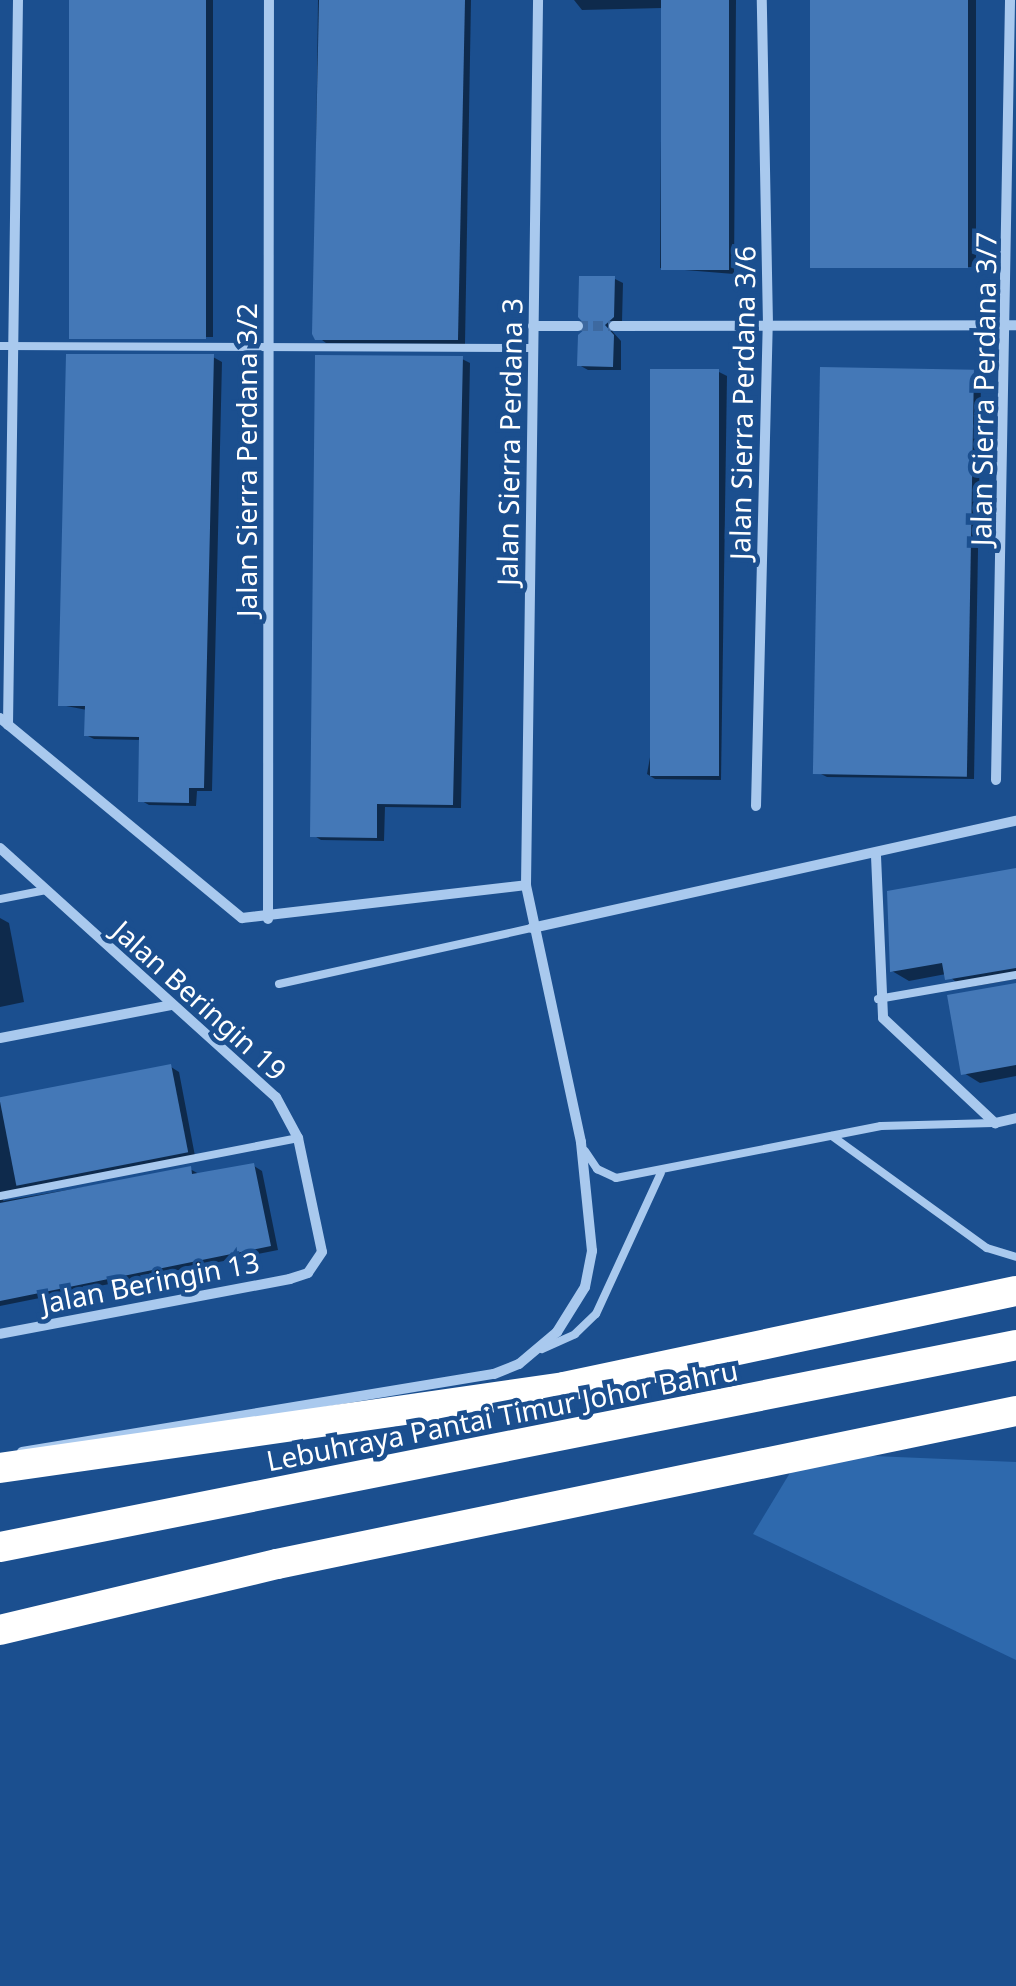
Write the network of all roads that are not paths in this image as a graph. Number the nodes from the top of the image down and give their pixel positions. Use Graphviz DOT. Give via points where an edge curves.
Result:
graph roads {
  1 [pos="18,0"];
  2 [pos="269,0"];
  3 [pos="538,0"];
  4 [pos="762,0"];
  5 [pos="1010,0"];
  6 [pos="768,325"];
  7 [pos="1012,325"];
  8 [pos="533,326"];
  9 [pos="578,326"];
  10 [pos="614,326"];
  11 [pos="0,346"];
  12 [pos="14,346"];
  13 [pos="269,347"];
  14 [pos="532,348"];
  15 [pos="4,722"];
  16 [pos="996,780"];
  17 [pos="756,806"];
  18 [pos="1016,821"];
  19 [pos="0,848"];
  20 [pos="876,856"];
  21 [pos="526,886"];
  22 [pos="46,890"];
  23 [pos="0,899"];
  24 [pos="268,919"];
  25 [pos="532,928"];
  26 [pos="1016,975"];
  27 [pos="279,984"];
  28 [pos="878,999"];
  29 [pos="171,1005"];
  30 [pos="0,1038"];
  31 [pos="1016,1118"];
  32 [pos="995,1123"];
  33 [pos="832,1136"];
  34 [pos="298,1138"];
  35 [pos="580,1142"];
  36 [pos="660,1174"];
  37 [pos="0,1196"];
  38 [pos="1016,1257"];
  39 [pos="308,1273"];
  40 [pos="1016,1290"];
  41 [pos="0,1334"];
  42 [pos="1016,1345"];
  43 [pos="538,1350"];
  44 [pos="1016,1411"];
  45 [pos="0,1459"];
  46 [pos="0,1468"];
  47 [pos="0,1547"];
  48 [pos="0,1630"];
  1 -- 12 [label="street"];
  2 -- 13 [label="street, Jalan Sierra Perdana 3/2"];
  3 -- 8 [label="street, Jalan Sierra Perdana 3"];
  4 -- 6 [label="street, Jalan Sierra Perdana 3/6"];
  5 -- 7 [label="street, Jalan Sierra Perdana 3/7"];
  6 -- 7 [label="street"];
  6 -- 10 [label="street"];
  6 -- 17 [label="street, Jalan Sierra Perdana 3/6"];
  7 -- 16 [label="street, Jalan Sierra Perdana 3/7"];
  8 -- 9 [label="street"];
  8 -- 14 [label="street, Jalan Sierra Perdana 3"];
  11 -- 12 [label="lane"];
  12 -- 13 [label="lane"];
  12 -- 15 [label="street"];
  13 -- 14 [label="lane"];
  13 -- 24 [label="street, Jalan Sierra Perdana 3/2"];
  14 -- 21 [label="street, Jalan Sierra Perdana 3"];
  15 -- 24 [label="street" via="225,907 242,918"];
  18 -- 20 [label="street"];
  19 -- 22 [label="street, Jalan Beringin 19"];
  20 -- 25 [label="street"];
  20 -- 28 [label="street"];
  21 -- 24 [label="street"];
  21 -- 25 [label="street, Jalan Sierra Perdana 3"];
  22 -- 23 [label="lane"];
  22 -- 29 [label="street, Jalan Beringin 19"];
  25 -- 27 [label="lane"];
  25 -- 35 [label="street, Jalan Sierra Perdana 3"];
  26 -- 28 [label="lane"];
  28 -- 32 [label="street" via="888,1026"];
  29 -- 30 [label="street"];
  29 -- 34 [label="street, Jalan Beringin 19" via="276,1096"];
  31 -- 32 [label="street"];
  32 -- 33 [label="lane" via="881,1126"];
  33 -- 36 [label="lane"];
  33 -- 38 [label="lane" via="987,1248"];
  34 -- 37 [label="lane"];
  34 -- 39 [label="street, Jalan Beringin 19" via="322,1252"];
  35 -- 36 [label="lane" via="604,1174"];
  35 -- 43 [label="street, Jalan Sierra Perdana 3" via="590,1266 574,1310"];
  36 -- 43 [label="lane" via="596,1314 575,1334"];
  39 -- 41 [label="street, Jalan Beringin 13"];
  40 -- 46 [label="highway, Lebuhraya Pantai Timur Johor Bahru" via="564,1386"];
  42 -- 47 [label="highway, Lebuhraya Pantai Timur Johor Bahru"];
  43 -- 45 [label="street, Jalan Sierra Perdana 3" via="494,1374 340,1403 47,1443"];
  44 -- 48 [label="highway" via="296,1560"];
}
